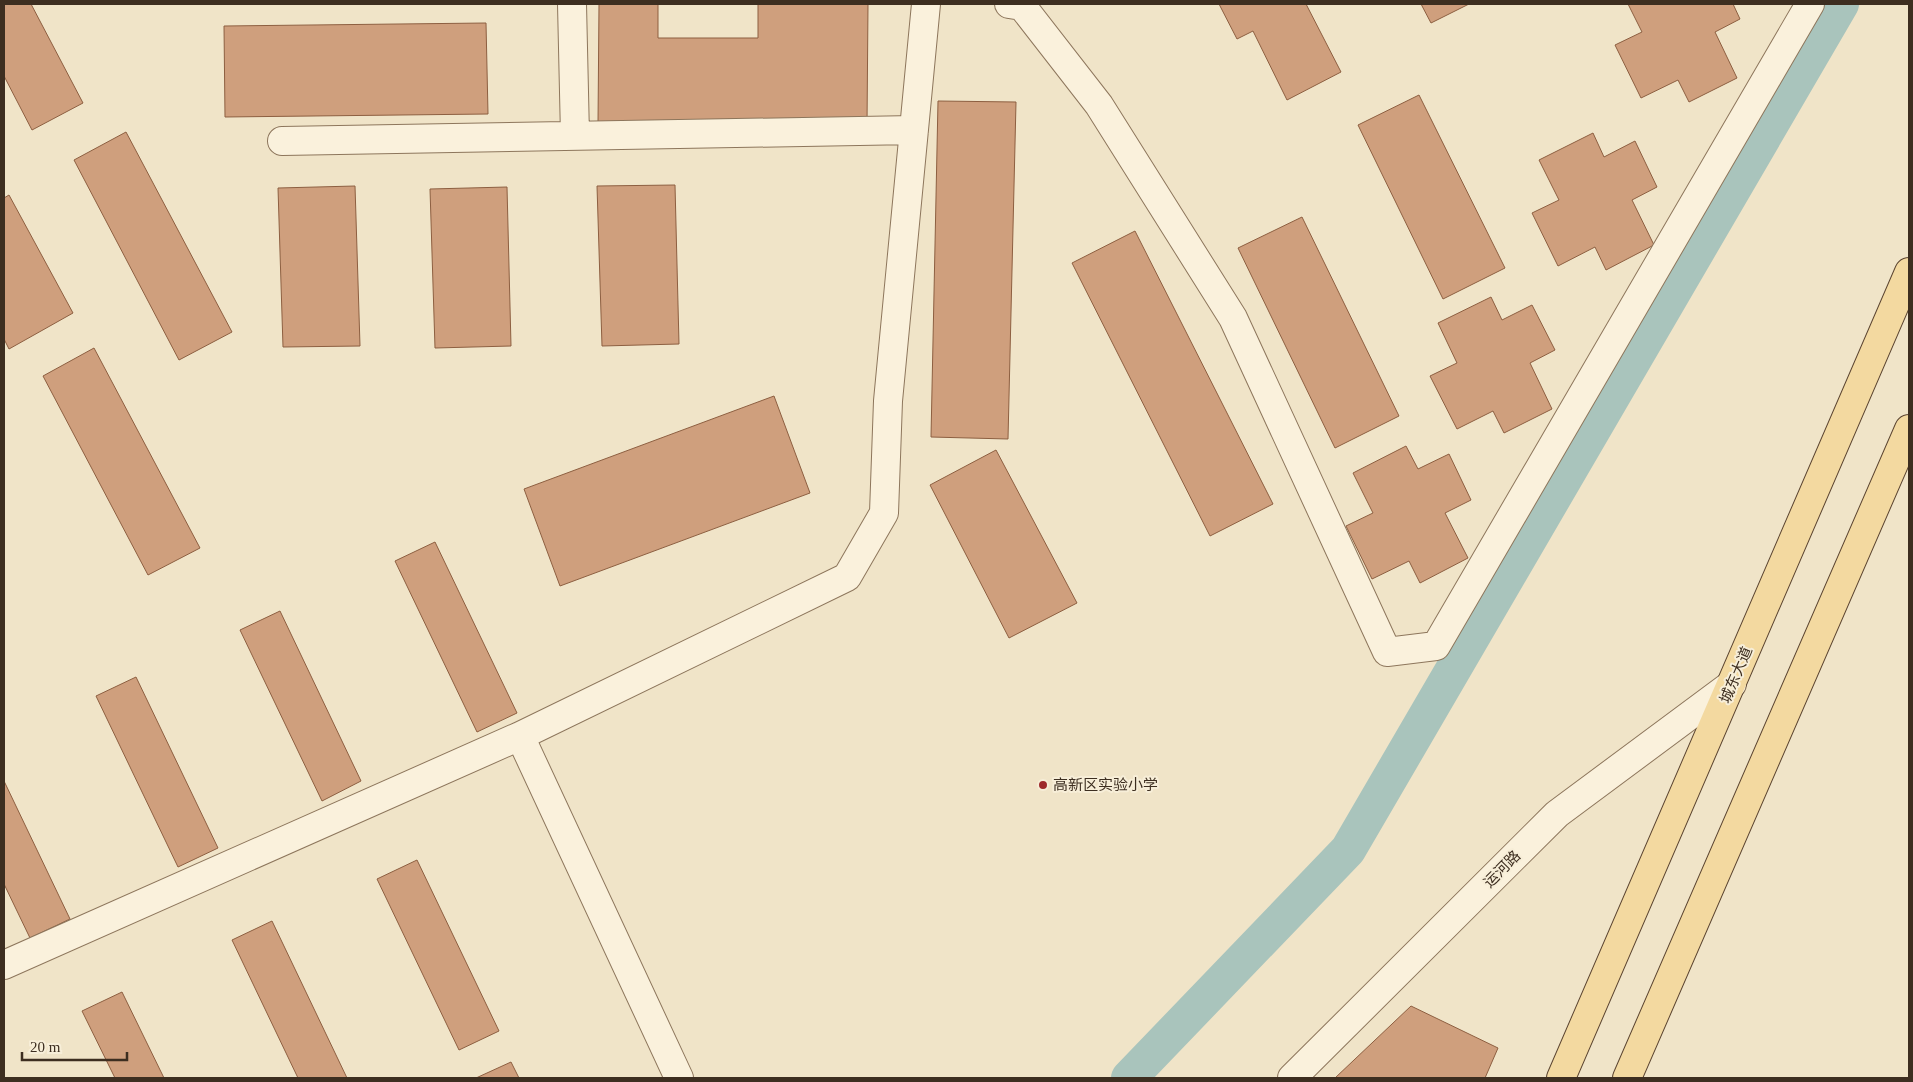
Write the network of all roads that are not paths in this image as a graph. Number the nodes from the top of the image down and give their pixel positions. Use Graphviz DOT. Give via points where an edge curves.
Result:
graph roads {
  1 [pos="572,4"];
  2 [pos="926,4"];
  3 [pos="1009,4"];
  4 [pos="1810,4"];
  5 [pos="914,130"];
  6 [pos="575,136"];
  7 [pos="282,141"];
  8 [pos="1909,272"];
  9 [pos="1909,428"];
  10 [pos="1732,684"];
  11 [pos="520,736"];
  12 [pos="4,965"];
  13 [pos="679,1078"];
  14 [pos="1292,1078"];
  15 [pos="1561,1078"];
  16 [pos="1627,1078"];
  1 -- 6 [label="street"];
  2 -- 5 [label="street"];
  3 -- 4 [label="street" via="1022,6 1099,105 1233,318 1387,652 1436,646"];
  5 -- 6 [label="street"];
  5 -- 11 [label="street" via="888,401 884,513 847,577"];
  6 -- 7 [label="street"];
  8 -- 10 [label="main road, 城东大道"];
  9 -- 16 [label="main road"];
  10 -- 14 [label="street, 运河路" via="1556,814"];
  10 -- 15 [label="main road, 城东大道"];
  11 -- 12 [label="street"];
  11 -- 13 [label="street"];
}
